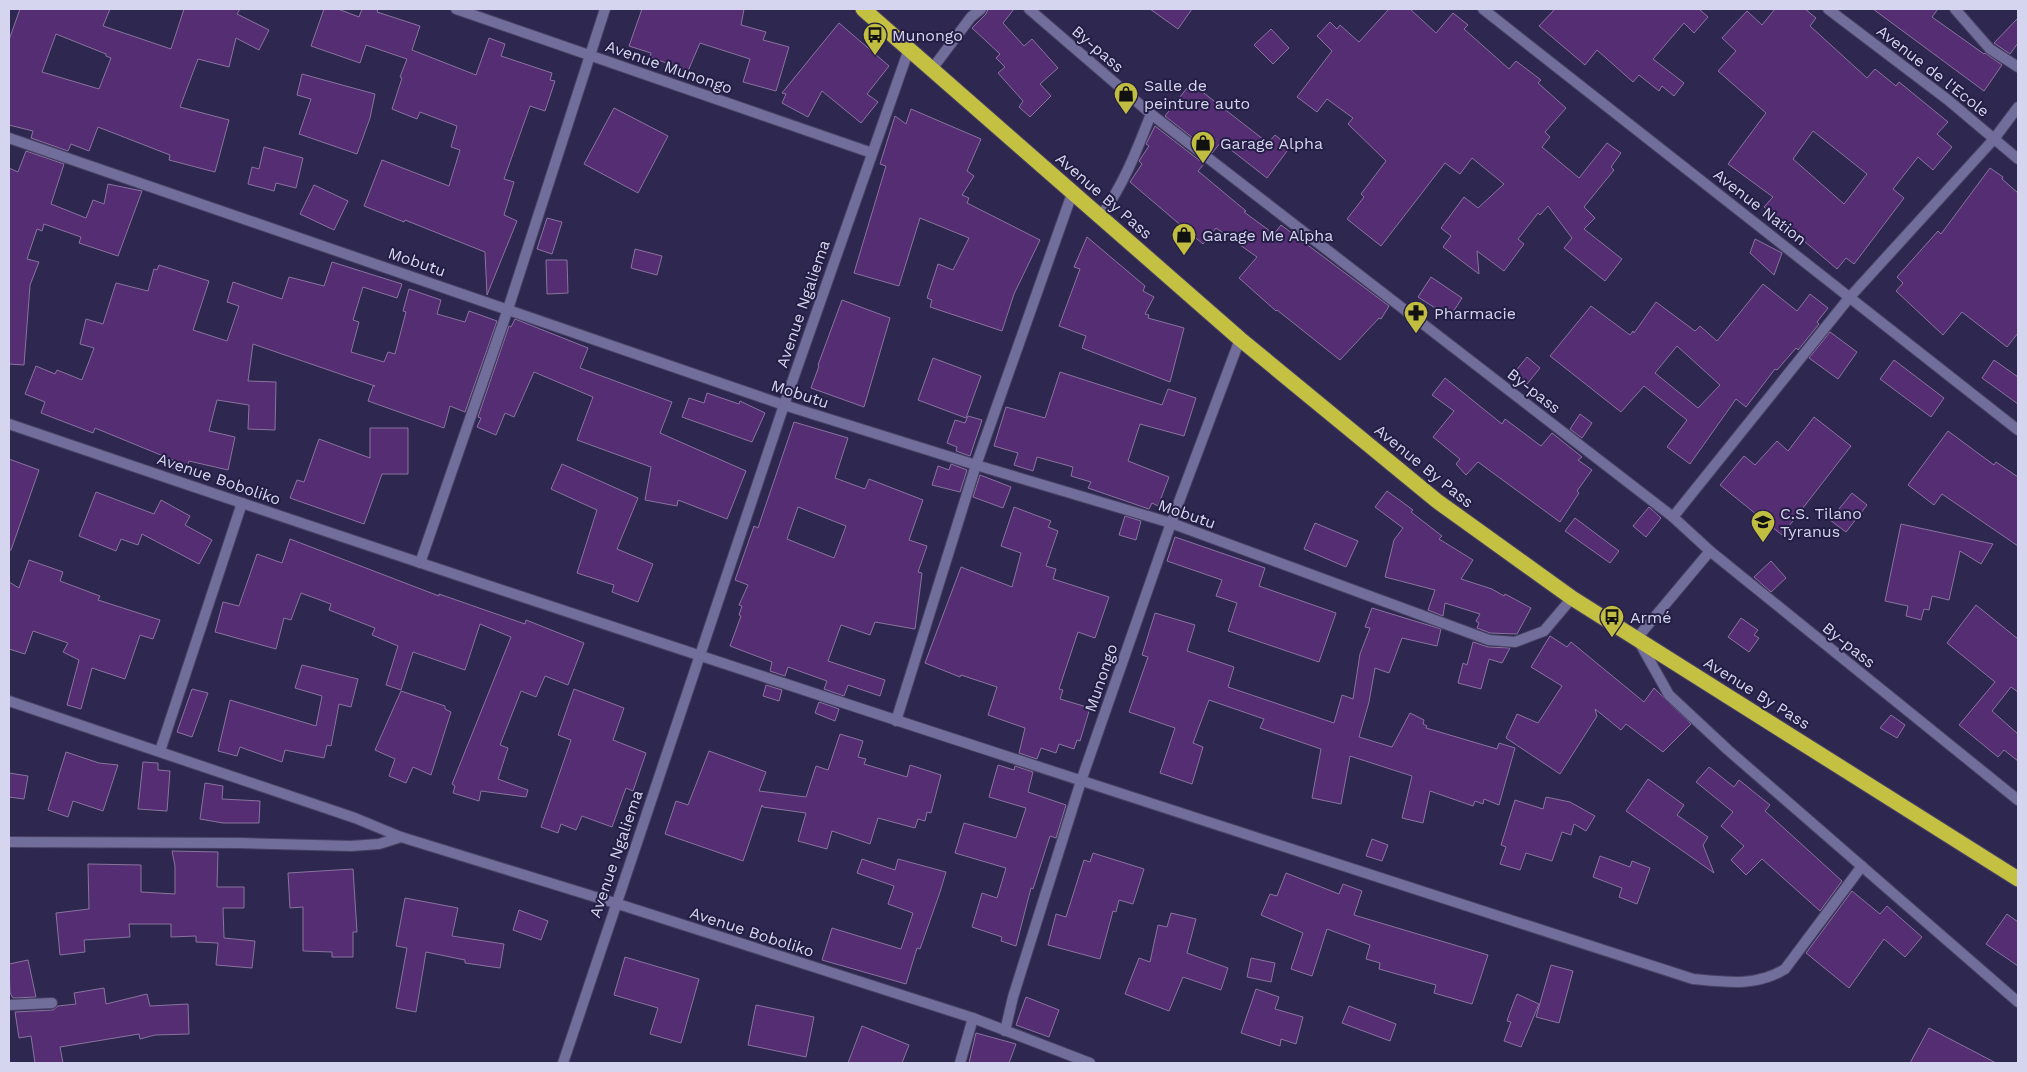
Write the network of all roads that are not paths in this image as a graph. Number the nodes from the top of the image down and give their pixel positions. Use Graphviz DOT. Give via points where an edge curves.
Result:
graph roads {
  1 [pos="456,9"];
  2 [pos="605,9"];
  3 [pos="863,9"];
  4 [pos="981,9"];
  5 [pos="1029,9"];
  6 [pos="1483,9"];
  7 [pos="1828,9"];
  8 [pos="1955,9"];
  9 [pos="909,49"];
  10 [pos="589,55"];
  11 [pos="2018,67"];
  12 [pos="932,69"];
  13 [pos="2018,107"];
  14 [pos="1151,114"];
  15 [pos="9,138"];
  16 [pos="1994,139"];
  17 [pos="872,152"];
  18 [pos="2018,159"];
  19 [pos="1073,191"];
  20 [pos="1101,216"];
  21 [pos="1849,298"];
  22 [pos="508,309"];
  23 [pos="1240,339"];
  24 [pos="784,405"];
  25 [pos="9,424"];
  26 [pos="2018,430"];
  27 [pos="976,465"];
  28 [pos="242,503"];
  29 [pos="1673,517"];
  30 [pos="1171,523"];
  31 [pos="1710,551"];
  32 [pos="420,563"];
  33 [pos="1572,598"];
  34 [pos="1637,638"];
  35 [pos="700,656"];
  36 [pos="9,701"];
  37 [pos="896,721"];
  38 [pos="160,751"];
  39 [pos="1081,781"];
  40 [pos="2018,800"];
  41 [pos="402,837"];
  42 [pos="9,842"];
  43 [pos="1862,866"];
  44 [pos="2018,879"];
  45 [pos="615,904"];
  46 [pos="52,1002"];
  47 [pos="2018,1002"];
  48 [pos="9,1005"];
  49 [pos="973,1018"];
  50 [pos="1005,1032"];
  51 [pos="562,1063"];
  52 [pos="960,1063"];
  53 [pos="1090,1063"];
  1 -- 10 [label="street, Avenue Munongo"];
  2 -- 10 [label="street"];
  3 -- 9 [label="highway, Avenue By Pass"];
  4 -- 12 [label="street" via="971,17"];
  5 -- 14 [label="street, By-pass"];
  6 -- 21 [label="street, Avenue Nation"];
  7 -- 16 [label="street, Avenue de l'Ecole"];
  8 -- 11 [label="street" via="1990,49"];
  9 -- 12 [label="highway, Avenue By Pass"];
  9 -- 17 [label="street, Avenue Ngaliema"];
  10 -- 17 [label="street, Avenue Munongo"];
  10 -- 22 [label="street"];
  12 -- 19 [label="highway, Avenue By Pass"];
  13 -- 16 [label="street"];
  14 -- 20 [label="street" via="1130,168"];
  14 -- 29 [label="street, By-pass"];
  15 -- 22 [label="street, Mobutu"];
  16 -- 18 [label="street, Avenue de l'Ecole"];
  16 -- 21 [label="street"];
  17 -- 24 [label="street, Avenue Ngaliema"];
  19 -- 20 [label="highway, Avenue By Pass"];
  19 -- 27 [label="street"];
  20 -- 23 [label="highway, Avenue By Pass"];
  21 -- 26 [label="street, Avenue Nation"];
  21 -- 29 [label="street"];
  22 -- 24 [label="street, Mobutu"];
  22 -- 32 [label="street"];
  23 -- 30 [label="street, Munongo"];
  23 -- 33 [label="highway, Avenue By Pass" via="1437,501"];
  24 -- 27 [label="street, Mobutu"];
  24 -- 35 [label="street, Avenue Ngaliema"];
  25 -- 28 [label="street, Avenue Boboliko"];
  27 -- 30 [label="street, Mobutu"];
  27 -- 37 [label="street"];
  28 -- 32 [label="street, Avenue Boboliko"];
  28 -- 38 [label="street"];
  29 -- 31 [label="street, By-pass"];
  30 -- 33 [label="street, Mobutu" via="1489,640 1515,642 1544,631"];
  30 -- 39 [label="street, Munongo"];
  31 -- 34 [label="street"];
  31 -- 40 [label="street, By-pass"];
  32 -- 35 [label="street"];
  33 -- 34 [label="highway, Avenue By Pass"];
  34 -- 43 [label="street" via="1668,695"];
  34 -- 44 [label="highway, Avenue By Pass"];
  35 -- 37 [label="street"];
  35 -- 45 [label="street, Avenue Ngaliema"];
  36 -- 38 [label="street, Avenue Boboliko"];
  37 -- 39 [label="street"];
  38 -- 41 [label="street, Avenue Boboliko"];
  39 -- 43 [label="street" via="1693,979 1733,983 1758,981 1785,969"];
  39 -- 50 [label="street, Munongo"];
  41 -- 42 [label="street" via="380,844 350,846 240,842"];
  41 -- 45 [label="street, Avenue Boboliko"];
  43 -- 47 [label="street"];
  45 -- 49 [label="street, Avenue Boboliko"];
  45 -- 51 [label="street, Avenue Ngaliema"];
  46 -- 48 [label="street"];
  49 -- 50 [label="street, Avenue Boboliko"];
  49 -- 52 [label="street"];
  50 -- 53 [label="street, Avenue Boboliko"];
}
